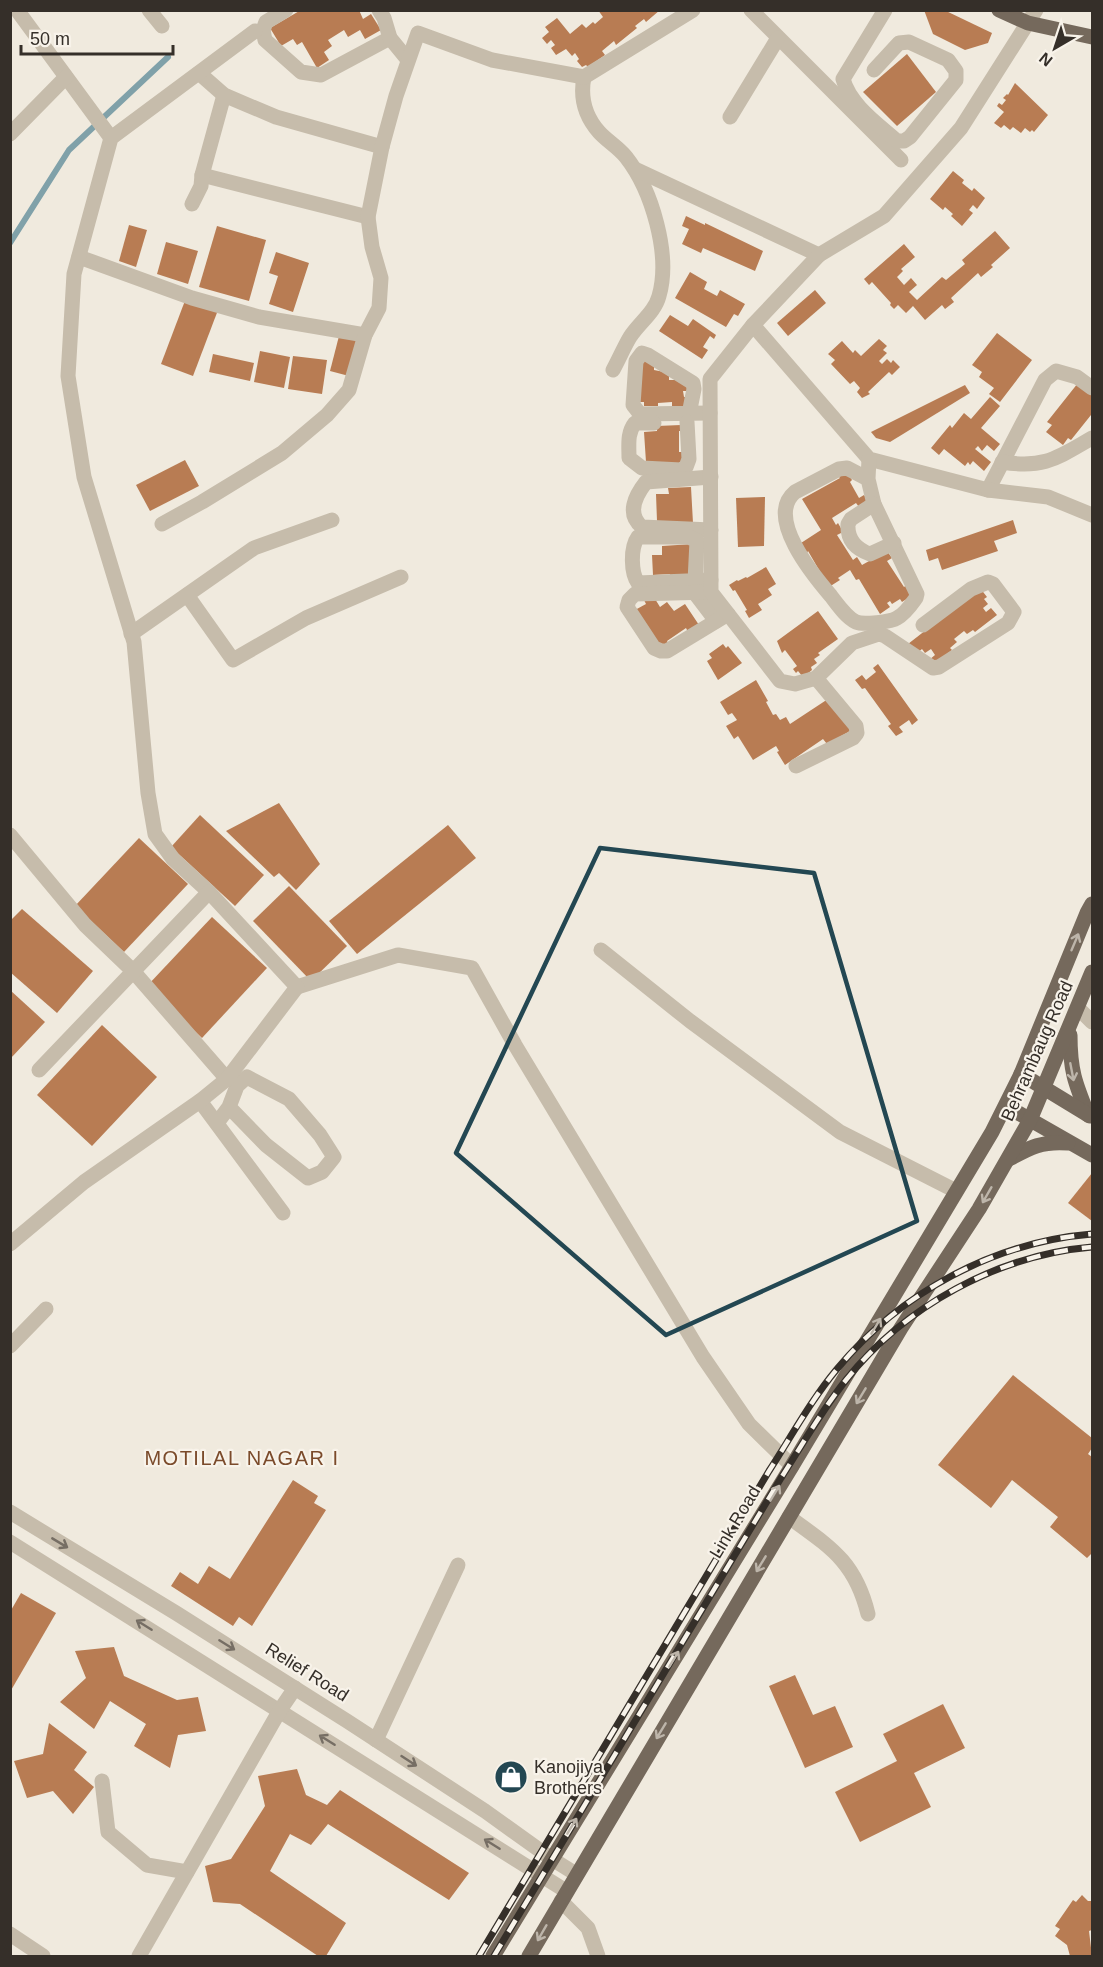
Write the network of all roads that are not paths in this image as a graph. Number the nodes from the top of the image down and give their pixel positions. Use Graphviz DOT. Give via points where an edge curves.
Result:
graph roads {
  1 [pos="17,10"];
  2 [pos="149,10"];
  3 [pos="286,10"];
  4 [pos="380,10"];
  5 [pos="693,10"];
  6 [pos="751,10"];
  7 [pos="885,10"];
  8 [pos="999,10"];
  9 [pos="1032,17"];
  10 [pos="162,26"];
  11 [pos="255,31"];
  12 [pos="1092,37"];
  13 [pos="390,38"];
  14 [pos="778,38"];
  15 [pos="408,60"];
  16 [pos="873,70"];
  17 [pos="199,72"];
  18 [pos="66,77"];
  19 [pos="584,77"];
  20 [pos="224,94"];
  21 [pos="730,117"];
  22 [pos="10,134"];
  23 [pos="111,138"];
  24 [pos="382,147"];
  25 [pos="901,160"];
  26 [pos="634,169"];
  27 [pos="202,175"];
  28 [pos="192,204"];
  29 [pos="368,217"];
  30 [pos="819,255"];
  31 [pos="79,257"];
  32 [pos="753,325"];
  33 [pos="365,335"];
  34 [pos="613,370"];
  35 [pos="1092,388"];
  36 [pos="710,417"];
  37 [pos="688,418"];
  38 [pos="1092,438"];
  39 [pos="869,459"];
  40 [pos="1002,462"];
  41 [pos="711,477"];
  42 [pos="868,479"];
  43 [pos="988,490"];
  44 [pos="874,504"];
  45 [pos="1092,516"];
  46 [pos="332,519"];
  47 [pos="162,524"];
  48 [pos="711,530"];
  49 [pos="894,543"];
  50 [pos="401,577"];
  51 [pos="703,587"];
  52 [pos="187,595"];
  53 [pos="722,617"];
  54 [pos="923,626"];
  55 [pos="131,634"];
  56 [pos="816,678"];
  57 [pos="795,766"];
  58 [pos="10,836"];
  59 [pos="209,892"];
  60 [pos="1092,904"];
  61 [pos="601,950"];
  62 [pos="134,971"];
  63 [pos="1092,972"];
  64 [pos="297,987"];
  65 [pos="1078,1008"];
  66 [pos="1092,1022"];
  67 [pos="1070,1027"];
  68 [pos="39,1070"];
  69 [pos="1021,1074"];
  70 [pos="227,1079"];
  71 [pos="1045,1089"];
  72 [pos="200,1101"];
  73 [pos="1006,1106"];
  74 [pos="230,1107"];
  75 [pos="1090,1117"];
  76 [pos="1030,1120"];
  77 [pos="217,1123"];
  78 [pos="1071,1143"];
  79 [pos="1092,1155"];
  80 [pos="1007,1161"];
  81 [pos="957,1191"];
  82 [pos="283,1213"];
  83 [pos="10,1244"];
  84 [pos="46,1309"];
  85 [pos="10,1346"];
  86 [pos="792,1466"];
  87 [pos="10,1512"];
  88 [pos="789,1517"];
  89 [pos="10,1542"];
  90 [pos="458,1565"];
  91 [pos="868,1614"];
  92 [pos="295,1688"];
  93 [pos="280,1710"];
  94 [pos="376,1740"];
  95 [pos="102,1782"];
  96 [pos="552,1859"];
  97 [pos="187,1872"];
  98 [pos="576,1874"];
  99 [pos="541,1875"];
  100 [pos="564,1896"];
  101 [pos="10,1934"];
  102 [pos="41,1956"];
  103 [pos="139,1956"];
  104 [pos="492,1956"];
  105 [pos="529,1956"];
  106 [pos="598,1956"];
  1 -- 18 [label="street"];
  2 -- 10 [label="street"];
  3 -- 13 [label="street" via="266,22 265,40 301,72 321,75"];
  4 -- 13 [label="street"];
  5 -- 19 [label="street"];
  6 -- 14 [label="street"];
  7 -- 16 [label="street" via="843,79 845,88 859,105 897,141 904,141 956,80 956,71 948,60 909,42 899,43"];
  8 -- 9 [label="main road"];
  9 -- 12 [label="main road"];
  9 -- 30 [label="street" via="960,128 884,216"];
  11 -- 17 [label="street"];
  13 -- 15 [label="street"];
  14 -- 21 [label="street"];
  14 -- 25 [label="street"];
  15 -- 19 [label="street" via="418,33 492,60"];
  15 -- 24 [label="street"];
  17 -- 20 [label="street"];
  17 -- 23 [label="street"];
  18 -- 22 [label="street"];
  18 -- 23 [label="street"];
  19 -- 26 [label="street" via="581,92 586,111 598,131"];
  20 -- 24 [label="street" via="276,117"];
  20 -- 27 [label="street"];
  23 -- 31 [label="street"];
  24 -- 29 [label="street"];
  26 -- 30 [label="street"];
  26 -- 34 [label="street" via="652,210 662,251 663,280 652,312 628,340"];
  27 -- 28 [label="street"];
  27 -- 29 [label="street"];
  29 -- 33 [label="street" via="381,278 378,308"];
  30 -- 32 [label="street"];
  31 -- 33 [label="street" via="192,298 259,317"];
  31 -- 55 [label="street" via="74,274 68,376 84,477"];
  32 -- 36 [label="street" via="710,379"];
  32 -- 39 [label="street"];
  33 -- 47 [label="street" via="350,390 327,415 282,453"];
  35 -- 40 [label="street" via="1077,377 1056,371 1051,374"];
  36 -- 37 [label="street"];
  36 -- 41 [label="street"];
  37 -- 37 [label="street" via="635,423 629,434 629,458 642,468 686,467"];
  37 -- 37 [label="street" via="640,414 636,410 633,405 638,356 648,355 693,383"];
  38 -- 40 [label="street" via="1044,462 1024,466"];
  39 -- 42 [label="street"];
  39 -- 43 [label="street"];
  40 -- 43 [label="street"];
  41 -- 48 [label="street"];
  41 -- 48 [label="street" via="646,482 636,496 633,512 642,527"];
  42 -- 44 [label="street"];
  42 -- 49 [label="street" via="847,468 839,469 795,492 786,506 788,532 809,569 848,617 862,624 897,619 916,598 917,590"];
  43 -- 45 [label="street" via="1048,497"];
  44 -- 49 [label="street"];
  44 -- 49 [label="street" via="851,519 850,539 870,554"];
  46 -- 52 [label="street" via="254,548"];
  48 -- 51 [label="street"];
  50 -- 52 [label="street" via="306,618 233,660"];
  51 -- 51 [label="street" via="638,583 632,570 635,541 638,537 693,538 697,541"];
  51 -- 53 [label="street"];
  51 -- 53 [label="street" via="635,594 627,607 654,648 661,651 668,651"];
  52 -- 55 [label="street"];
  53 -- 56 [label="street" via="780,681 795,684"];
  54 -- 56 [label="street" via="988,582 1014,612 1008,623 939,667 933,668 879,634 852,643"];
  55 -- 59 [label="street" via="155,834 173,859"];
  56 -- 57 [label="street" via="856,726 857,733"];
  58 -- 62 [label="street" via="85,926"];
  59 -- 62 [label="street"];
  59 -- 64 [label="street"];
  69 -- 60 [label="main road, Behrambaug Road, one-way"];
  61 -- 81 [label="street" via="840,1132"];
  62 -- 68 [label="street"];
  62 -- 70 [label="street"];
  63 -- 65 [label="main road, Behrambaug Road"];
  64 -- 70 [label="street"];
  64 -- 86 [label="street" via="398,956 472,968 703,1357 749,1424"];
  65 -- 66 [label="street"];
  65 -- 67 [label="main road, Behrambaug Road"];
  67 -- 71 [label="main road, Behrambaug Road"];
  67 -- 75 [label="main road, one-way" via="1074,1081"];
  69 -- 71 [label="main road"];
  69 -- 73 [label="main road, Behrambaug Road"];
  70 -- 72 [label="street"];
  71 -- 75 [label="main road"];
  71 -- 76 [label="main road, Behrambaug Road"];
  72 -- 77 [label="street"];
  72 -- 83 [label="street" via="84,1182"];
  73 -- 76 [label="main road"];
  73 -- 81 [label="main road, Link Road"];
  74 -- 74 [label="street" via="237,1086 247,1077 289,1099 334,1157 322,1172 308,1178 266,1145"];
  74 -- 77 [label="street"];
  76 -- 78 [label="main road"];
  76 -- 80 [label="main road, Behrambaug Road"];
  77 -- 82 [label="street"];
  78 -- 79 [label="main road"];
  78 -- 80 [label="main road" via="1049,1141"];
  80 -- 88 [label="main road, one-way" via="901,1328"];
  86 -- 81 [label="main road, Link Road, one-way"];
  84 -- 85 [label="street"];
  96 -- 86 [label="main road, Link Road, one-way"];
  87 -- 92 [label="street, Relief Road, one-way"];
  88 -- 91 [label="street" via="837,1552 853,1573"];
  88 -- 98 [label="main road, one-way"];
  93 -- 89 [label="street, one-way"];
  90 -- 94 [label="street"];
  92 -- 93 [label="street"];
  92 -- 94 [label="street, Relief Road"];
  93 -- 97 [label="street"];
  99 -- 93 [label="street, one-way"];
  94 -- 96 [label="street, Relief Road, one-way"];
  95 -- 97 [label="street" via="108,1832 147,1865"];
  96 -- 98 [label="street, Relief Road"];
  96 -- 99 [label="main road, Link Road"];
  97 -- 103 [label="street"];
  98 -- 100 [label="main road"];
  99 -- 100 [label="street"];
  99 -- 104 [label="main road, Link Road"];
  100 -- 105 [label="main road, one-way"];
  100 -- 106 [label="street" via="588,1929"];
  101 -- 102 [label="street"];
}
